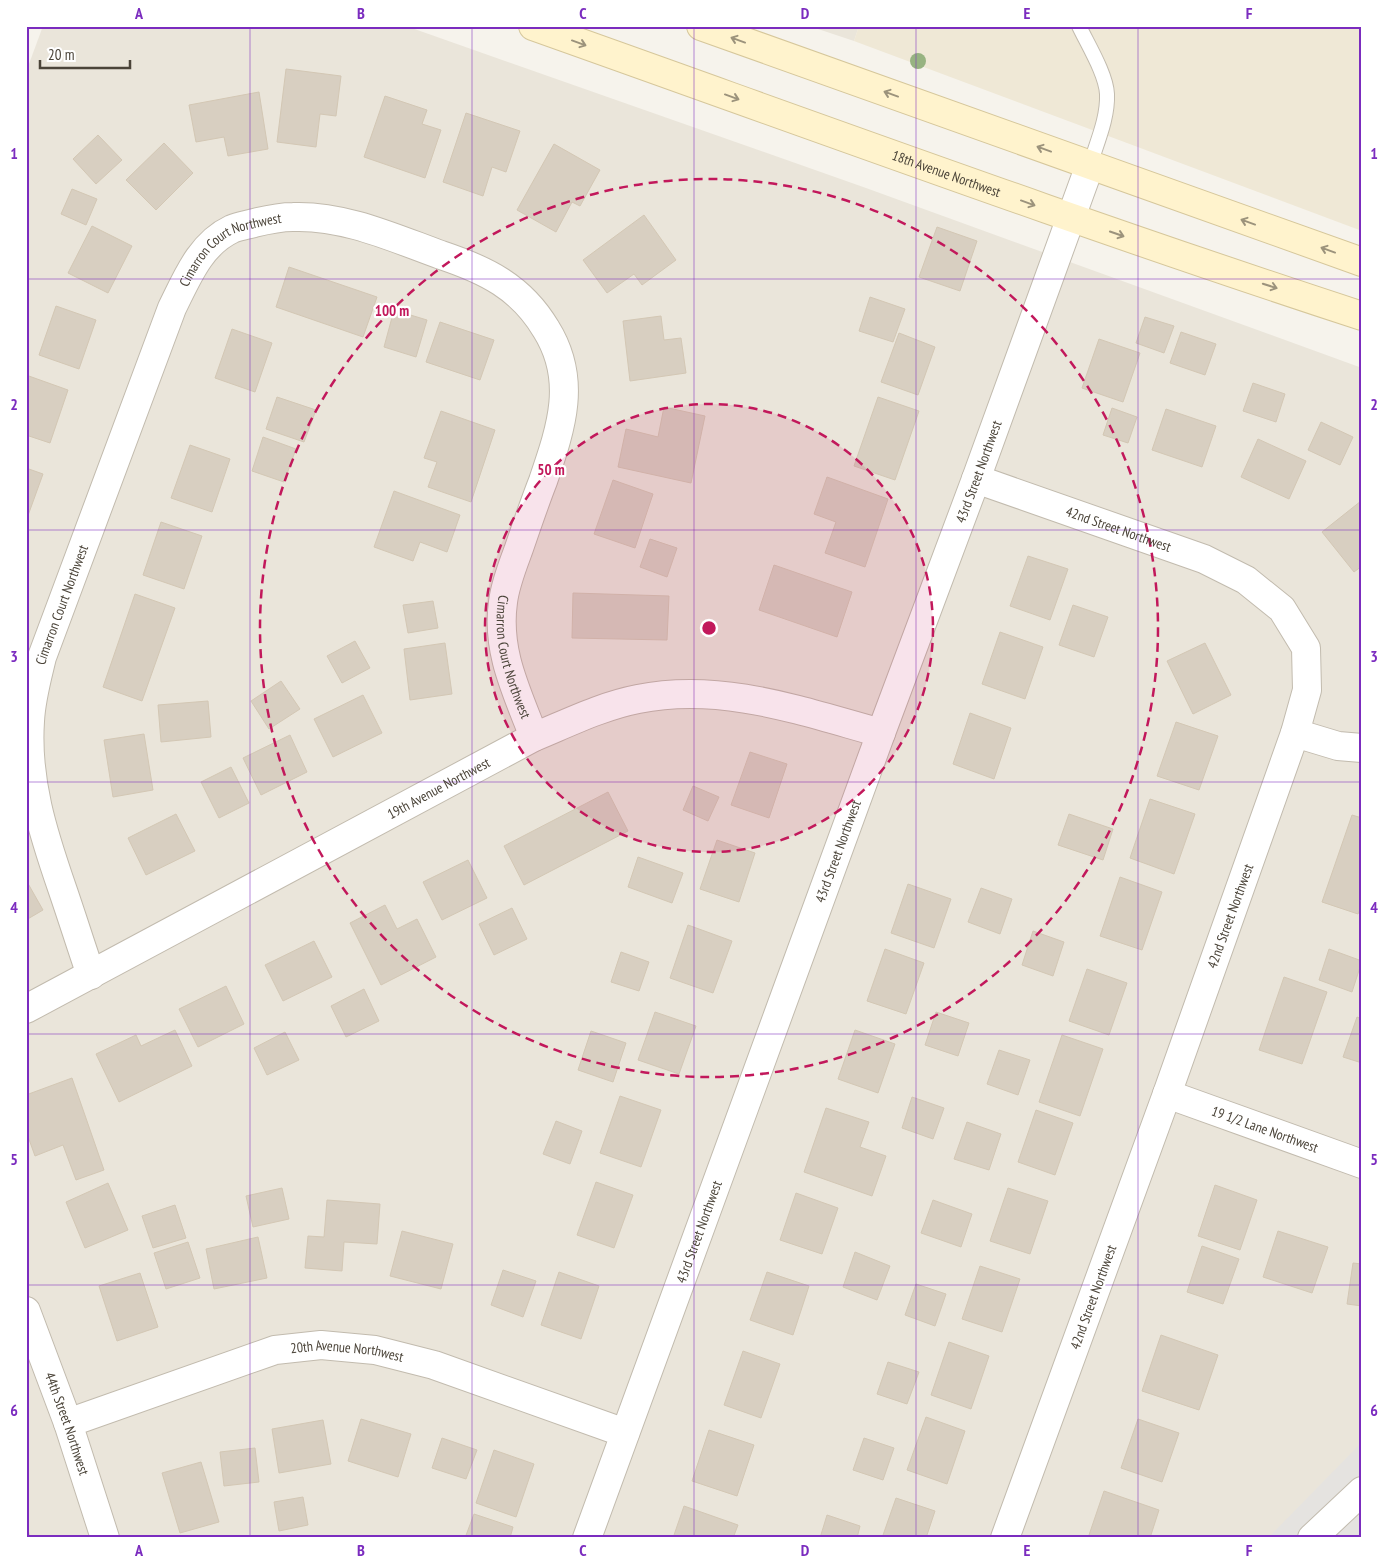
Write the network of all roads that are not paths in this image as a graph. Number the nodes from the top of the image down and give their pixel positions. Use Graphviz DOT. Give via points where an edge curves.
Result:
graph roads {
  1 [pos="533,26"];
  2 [pos="701,26"];
  3 [pos="1079,26"];
  4 [pos="1090,165"];
  5 [pos="1070,218"];
  6 [pos="1362,262"];
  7 [pos="1362,316"];
  8 [pos="976,479"];
  9 [pos="881,733"];
  10 [pos="1295,733"];
  11 [pos="534,737"];
  12 [pos="1362,748"];
  13 [pos="91,975"];
  14 [pos="26,1009"];
  15 [pos="1167,1094"];
  16 [pos="1362,1164"];
  17 [pos="26,1311"];
  18 [pos="68,1423"];
  19 [pos="625,1433"];
  20 [pos="1362,1491"];
  21 [pos="105,1538"];
  22 [pos="587,1538"];
  23 [pos="1005,1538"];
  24 [pos="1312,1538"];
  1 -- 5 [label="main road, 18th Avenue Northwest, one-way"];
  4 -- 2 [label="main road, one-way"];
  3 -- 4 [label="lane" via="1100,68 1107,92 1106,112"];
  4 -- 5 [label="street, 43rd Street Northwest"];
  6 -- 4 [label="main road, one-way"];
  5 -- 7 [label="main road, 18th Avenue Northwest, one-way"];
  5 -- 8 [label="street, 43rd Street Northwest"];
  8 -- 9 [label="street, 43rd Street Northwest"];
  8 -- 10 [label="street, 42nd Street Northwest" via="1204,558 1246,580 1282,608 1306,648 1307,690"];
  9 -- 11 [label="street, 19th Avenue Northwest" via="756,700 702,693 636,699 590,713"];
  9 -- 19 [label="street, 43rd Street Northwest"];
  10 -- 12 [label="street" via="1338,746"];
  10 -- 15 [label="street, 42nd Street Northwest"];
  11 -- 13 [label="street, 19th Avenue Northwest"];
  11 -- 13 [label="street, Cimarron Court Northwest" via="506,664 501,638 503,601 512,566 558,439 565,387 553,339 523,298 499,279 470,264 361,227 329,220 292,217 233,229 213,242 198,258 172,308 42,657 34,691 30,720 33,790 43,834"];
  13 -- 14 [label="street, 19th Avenue Northwest"];
  15 -- 16 [label="street, 19 1/2 Lane Northwest"];
  15 -- 23 [label="street, 42nd Street Northwest"];
  17 -- 18 [label="street, 44th Street Northwest"];
  18 -- 19 [label="street, 20th Avenue Northwest" via="275,1350 321,1345 375,1350 434,1365"];
  18 -- 21 [label="street, 44th Street Northwest"];
  19 -- 22 [label="street, 43rd Street Northwest"];
  20 -- 24 [label="street"];
}
